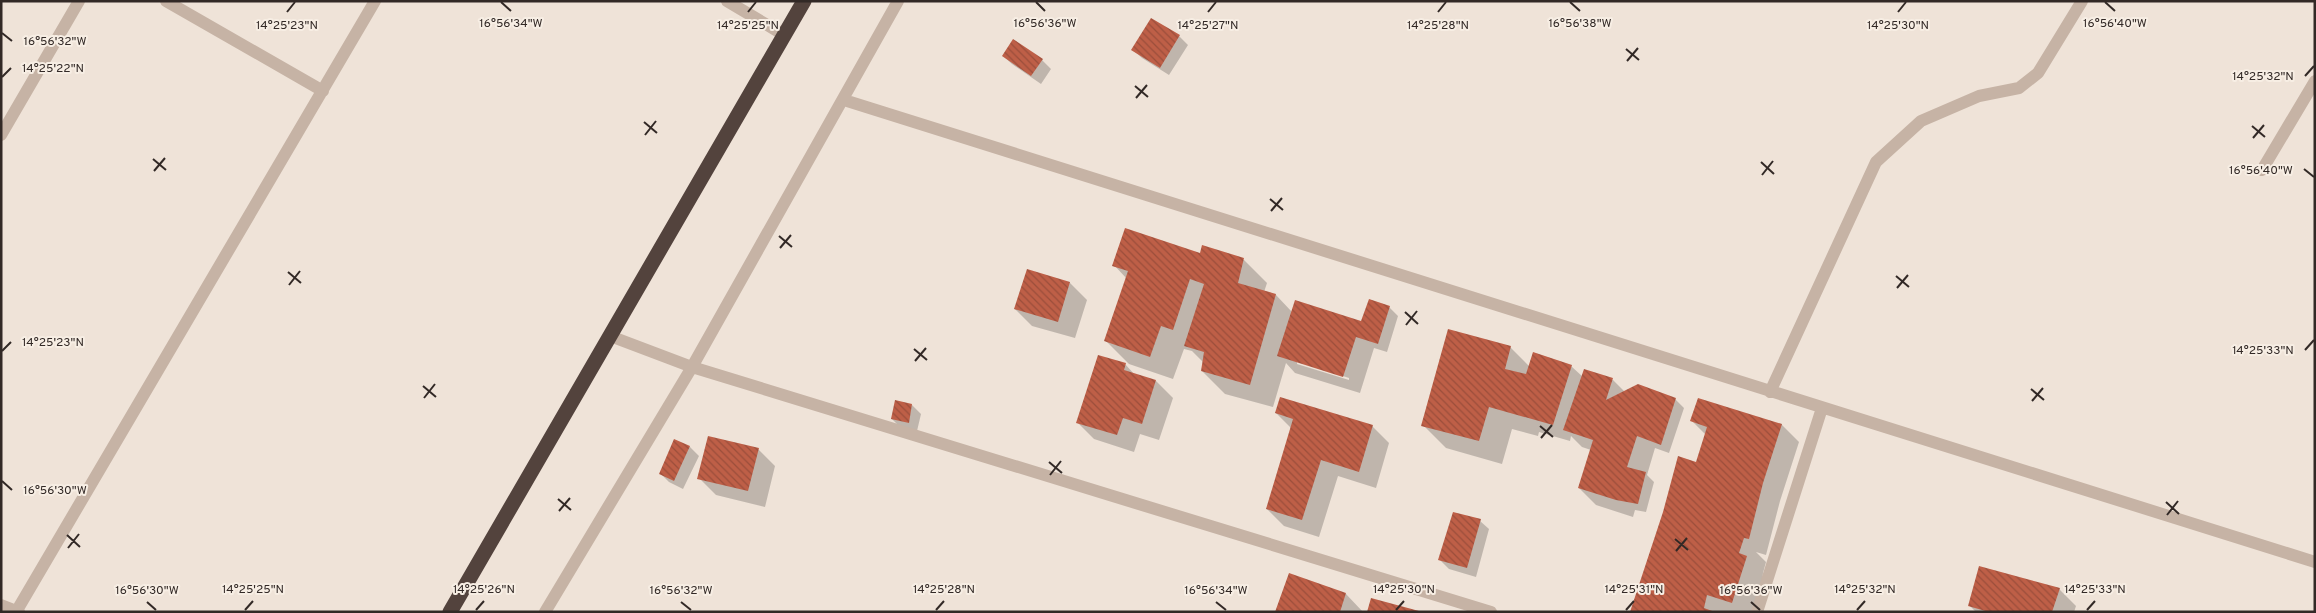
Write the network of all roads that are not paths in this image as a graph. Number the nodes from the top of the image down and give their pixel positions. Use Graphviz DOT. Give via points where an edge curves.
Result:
graph roads {
  1 [pos="78,1"];
  2 [pos="166,1"];
  3 [pos="375,1"];
  4 [pos="727,1"];
  5 [pos="804,1"];
  6 [pos="898,1"];
  7 [pos="2082,1"];
  8 [pos="784,35"];
  9 [pos="2315,81"];
  10 [pos="323,91"];
  11 [pos="844,100"];
  12 [pos="1,135"];
  13 [pos="2262,170"];
  14 [pos="610,336"];
  15 [pos="692,367"];
  16 [pos="1770,392"];
  17 [pos="1822,408"];
  18 [pos="2315,562"];
  19 [pos="1,605"];
  20 [pos="17,611"];
  21 [pos="450,612"];
  22 [pos="545,612"];
  23 [pos="1491,612"];
  24 [pos="1757,612"];
  1 -- 12 [label="street"];
  2 -- 10 [label="street"];
  3 -- 10 [label="street"];
  4 -- 8 [label="street"];
  5 -- 8 [label="highway"];
  6 -- 11 [label="street"];
  7 -- 16 [label="street" via="2038,73 2019,88 1979,96 1921,120 1876,162"];
  8 -- 14 [label="highway"];
  9 -- 13 [label="street"];
  10 -- 20 [label="street"];
  11 -- 15 [label="street"];
  11 -- 16 [label="street"];
  14 -- 15 [label="street"];
  14 -- 21 [label="highway"];
  15 -- 22 [label="street"];
  15 -- 23 [label="street"];
  16 -- 17 [label="street"];
  17 -- 18 [label="street"];
  17 -- 24 [label="street"];
  19 -- 20 [label="street"];
}
